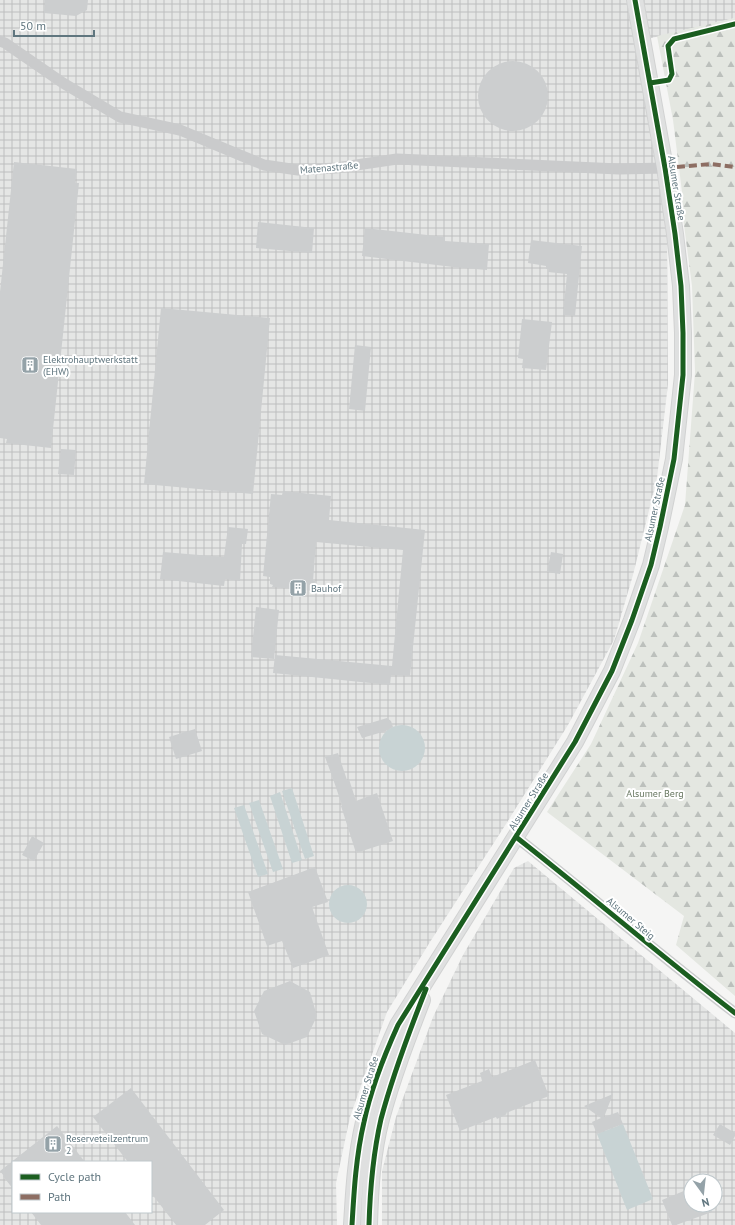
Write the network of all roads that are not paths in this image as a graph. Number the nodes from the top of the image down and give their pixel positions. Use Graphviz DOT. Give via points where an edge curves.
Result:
graph roads {
  1 [pos="635,0"];
  2 [pos="0,41"];
  3 [pos="665,168"];
  4 [pos="516,837"];
  5 [pos="434,968"];
  6 [pos="735,1013"];
  7 [pos="352,1225"];
  8 [pos="368,1225"];
  1 -- 3 [label="street, Alsumer Straße"];
  2 -- 3 [label="street, Matenastraße" via="120,117 180,130 264,165 298,170 336,168 397,159 619,169"];
  3 -- 4 [label="street, Alsumer Straße" via="681,286 683,375 674,459 660,527 651,565 612,671 575,742"];
  4 -- 5 [label="street, Alsumer Straße"];
  4 -- 6 [label="street, Alsumer Steig"];
  5 -- 7 [label="street, Alsumer Straße" via="398,1024 383,1058 364,1122 354,1183"];
  5 -- 8 [label="street, Alsumer Straße" via="398,1063 381,1120 372,1168"];
}
